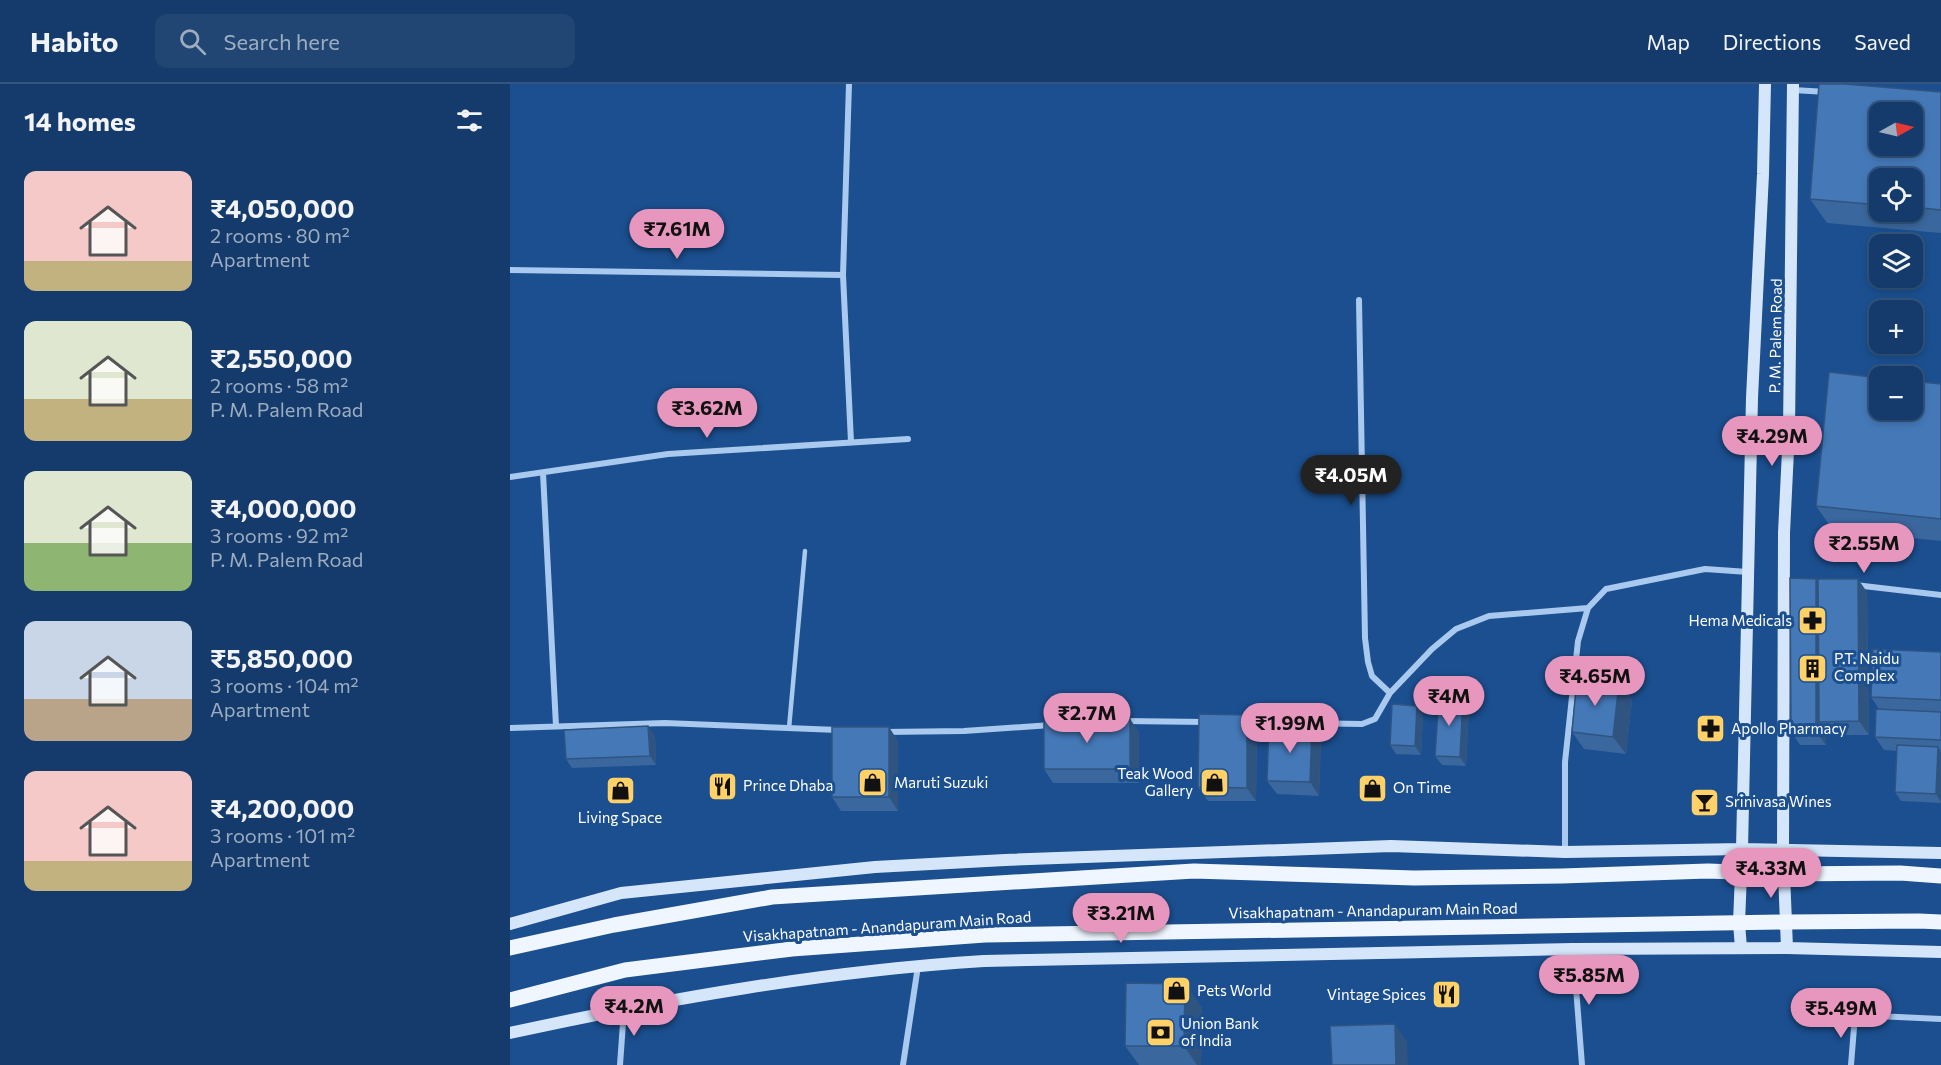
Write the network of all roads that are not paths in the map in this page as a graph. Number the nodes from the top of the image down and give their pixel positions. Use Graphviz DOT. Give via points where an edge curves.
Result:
graph roads {
  1 [pos="849,84"];
  2 [pos="1764,84"];
  3 [pos="1793,87"];
  4 [pos="1839,93"];
  5 [pos="510,270"];
  6 [pos="843,275"];
  7 [pos="1359,300"];
  8 [pos="908,439"];
  9 [pos="851,442"];
  10 [pos="543,473"];
  11 [pos="510,477"];
  12 [pos="805,551"];
  13 [pos="1748,572"];
  14 [pos="1851,585"];
  15 [pos="1941,595"];
  16 [pos="1588,608"];
  17 [pos="1390,693"];
  18 [pos="1122,721"];
  19 [pos="1213,722"];
  20 [pos="1236,722"];
  21 [pos="1054,725"];
  22 [pos="556,726"];
  23 [pos="510,728"];
  24 [pos="789,728"];
  25 [pos="845,730"];
  26 [pos="878,731"];
  27 [pos="1742,849"];
  28 [pos="1784,849"];
  29 [pos="1564,852"];
  30 [pos="1941,853"];
  31 [pos="1740,872"];
  32 [pos="1784,874"];
  33 [pos="1941,876"];
  34 [pos="1787,922"];
  35 [pos="1941,922"];
  36 [pos="1739,923"];
  37 [pos="510,924"];
  38 [pos="510,948"];
  39 [pos="1741,948"];
  40 [pos="1787,948"];
  41 [pos="1573,949"];
  42 [pos="1941,952"];
  43 [pos="918,965"];
  44 [pos="510,999"];
  45 [pos="624,1008"];
  46 [pos="1941,1019"];
  47 [pos="510,1033"];
  48 [pos="620,1065"];
  49 [pos="903,1065"];
  50 [pos="1582,1065"];
  51 [pos="1851,1065"];
  1 -- 6 [label="street"];
  2 -- 13 [label="street, P. M. Palem Road"];
  3 -- 4 [label="street"];
  3 -- 28 [label="street, P. M. Palem Road" via="1784,533 1789,578"];
  5 -- 6 [label="street"];
  6 -- 9 [label="street"];
  7 -- 17 [label="street" via="1365,638 1372,676"];
  8 -- 9 [label="street"];
  9 -- 10 [label="street" via="668,454"];
  10 -- 11 [label="street"];
  10 -- 22 [label="street"];
  12 -- 24 [label="lane"];
  13 -- 16 [label="street" via="1705,569 1606,589"];
  13 -- 27 [label="street, P. M. Palem Road"];
  14 -- 15 [label="street"];
  16 -- 17 [label="street" via="1489,616 1456,629"];
  16 -- 29 [label="street" via="1578,641 1565,762"];
  17 -- 20 [label="street" via="1375,719 1362,724"];
  18 -- 19 [label="street"];
  21 -- 26 [label="street"];
  22 -- 23 [label="street"];
  22 -- 24 [label="street" via="665,723"];
  24 -- 25 [label="street"];
  27 -- 28 [label="street"];
  27 -- 29 [label="street"];
  27 -- 31 [label="street, P. M. Palem Road"];
  28 -- 30 [label="street"];
  28 -- 32 [label="street, P. M. Palem Road"];
  29 -- 37 [label="street" via="1391,846 874,867 621,894"];
  31 -- 32 [label="main road"];
  31 -- 36 [label="street, P. M. Palem Road"];
  31 -- 38 [label="main road" via="1414,878 1194,872 772,897"];
  32 -- 33 [label="main road"];
  32 -- 34 [label="street, P. M. Palem Road"];
  34 -- 35 [label="main road"];
  34 -- 36 [label="main road, Visakhapatnam - Anandapuram Main Road"];
  34 -- 40 [label="street, P. M. Palem Road"];
  36 -- 39 [label="street, P. M. Palem Road"];
  36 -- 44 [label="main road, Visakhapatnam - Anandapuram Main Road" via="985,934 792,949 625,970"];
  39 -- 40 [label="street"];
  39 -- 41 [label="street"];
  40 -- 42 [label="street"];
  41 -- 43 [label="street"];
  41 -- 50 [label="street"];
  43 -- 45 [label="street"];
  43 -- 49 [label="street"];
  45 -- 47 [label="street"];
  45 -- 48 [label="street"];
  46 -- 51 [label="street" via="1855,1016"];
}
